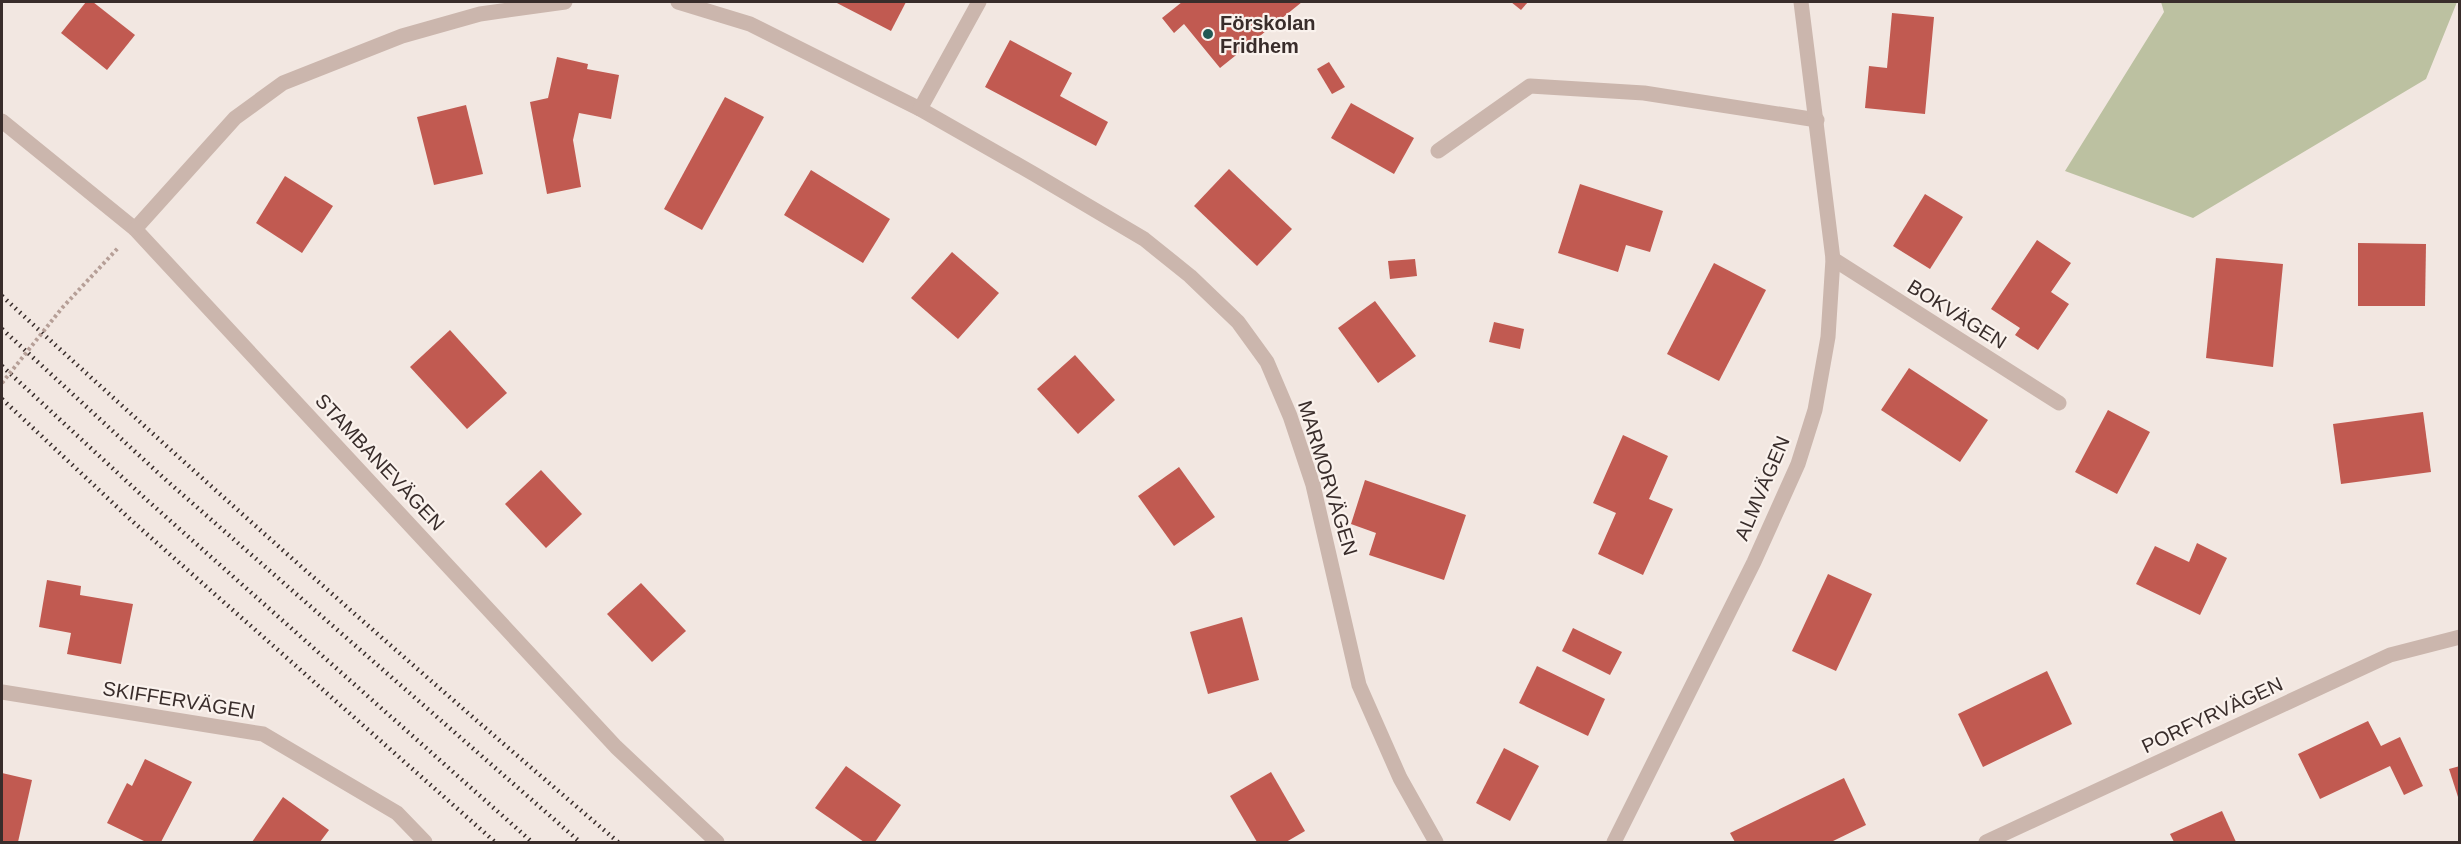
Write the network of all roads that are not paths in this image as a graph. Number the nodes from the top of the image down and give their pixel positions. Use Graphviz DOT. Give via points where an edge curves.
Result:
graph roads {
  1 [pos="565,2"];
  2 [pos="678,2"];
  3 [pos="979,2"];
  4 [pos="1801,2"];
  5 [pos="920,109"];
  6 [pos="1817,120"];
  7 [pos="2,121"];
  8 [pos="1438,151"];
  9 [pos="135,229"];
  10 [pos="1833,260"];
  11 [pos="2059,403"];
  12 [pos="2460,637"];
  13 [pos="2,692"];
  14 [pos="425,843"];
  15 [pos="717,843"];
  16 [pos="1436,843"];
  17 [pos="1614,843"];
  18 [pos="1986,843"];
  1 -- 9 [label="street" via="480,15 402,36 283,83 235,118"];
  2 -- 5 [label="street, MARMORVÄGEN" via="750,24"];
  3 -- 5 [label="street"];
  4 -- 6 [label="street, ALMVÄGEN"];
  5 -- 16 [label="street, MARMORVÄGEN" via="1144,239 1191,276 1238,322 1267,362 1313,485 1359,685 1400,778"];
  6 -- 8 [label="street" via="1644,93 1530,86"];
  6 -- 10 [label="street, ALMVÄGEN"];
  7 -- 9 [label="street, STAMBANEVÄGEN"];
  9 -- 15 [label="street, STAMBANEVÄGEN" via="615,747"];
  10 -- 11 [label="street, BOKVÄGEN"];
  10 -- 17 [label="street, ALMVÄGEN" via="1828,337 1815,410 1798,464 1754,562"];
  12 -- 18 [label="street, PORFYRVÄGEN" via="2390,655"];
  13 -- 14 [label="street, SKIFFERVÄGEN" via="263,734 397,813"];
}
